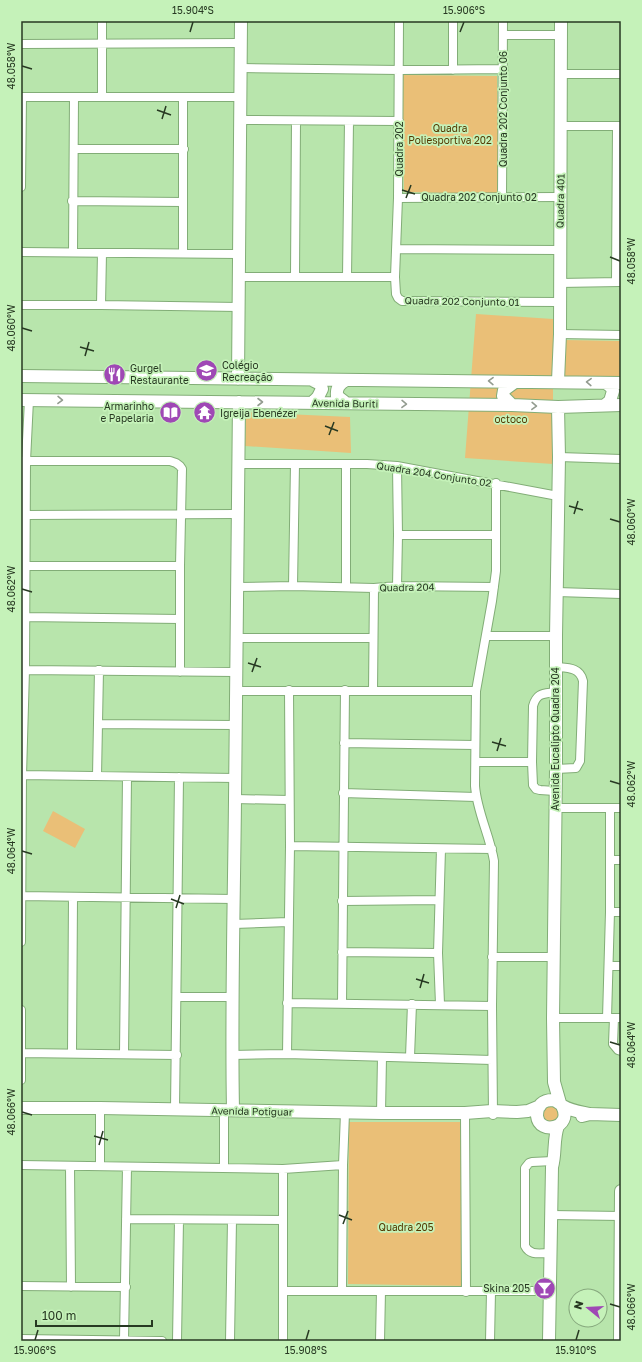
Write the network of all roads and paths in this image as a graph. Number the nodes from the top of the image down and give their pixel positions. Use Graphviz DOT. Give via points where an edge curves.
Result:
graph roads {
  1 [pos="102,21"];
  2 [pos="241,21"];
  3 [pos="399,21"];
  4 [pos="453,21"];
  5 [pos="504,21"];
  6 [pos="562,21"];
  7 [pos="504,35"];
  8 [pos="561,35"];
  9 [pos="102,43"];
  10 [pos="241,43"];
  11 [pos="21,44"];
  12 [pos="241,68"];
  13 [pos="504,69"];
  14 [pos="400,70"];
  15 [pos="453,70"];
  16 [pos="561,74"];
  17 [pos="621,74"];
  18 [pos="21,97"];
  19 [pos="74,97"];
  20 [pos="102,97"];
  21 [pos="183,97"];
  22 [pos="240,97"];
  23 [pos="240,120"];
  24 [pos="296,121"];
  25 [pos="349,121"];
  26 [pos="399,121"];
  27 [pos="561,126"];
  28 [pos="619,126"];
  29 [pos="74,149"];
  30 [pos="184,149"];
  31 [pos="21,187"];
  32 [pos="502,197"];
  33 [pos="560,197"];
  34 [pos="398,198"];
  35 [pos="72,201"];
  36 [pos="183,202"];
  37 [pos="396,249"];
  38 [pos="559,250"];
  39 [pos="21,252"];
  40 [pos="73,252"];
  41 [pos="102,253"];
  42 [pos="183,253"];
  43 [pos="238,254"];
  44 [pos="239,277"];
  45 [pos="295,277"];
  46 [pos="395,277"];
  47 [pos="347,278"];
  48 [pos="618,282"];
  49 [pos="559,283"];
  50 [pos="559,302"];
  51 [pos="101,305"];
  52 [pos="21,306"];
  53 [pos="239,307"];
  54 [pos="560,334"];
  55 [pos="621,335"];
  56 [pos="21,376"];
  57 [pos="238,379"];
  58 [pos="312,380"];
  59 [pos="346,380"];
  60 [pos="558,381"];
  61 [pos="515,382"];
  62 [pos="606,383"];
  63 [pos="621,383"];
  64 [pos="25,400"];
  65 [pos="239,402"];
  66 [pos="312,402"];
  67 [pos="346,403"];
  68 [pos="512,405"];
  69 [pos="605,405"];
  70 [pos="621,406"];
  71 [pos="558,407"];
  72 [pos="559,457"];
  73 [pos="621,459"];
  74 [pos="23,462"];
  75 [pos="238,464"];
  76 [pos="295,464"];
  77 [pos="346,464"];
  78 [pos="397,466"];
  79 [pos="496,483"];
  80 [pos="558,496"];
  81 [pos="236,514"];
  82 [pos="25,515"];
  83 [pos="181,515"];
  84 [pos="398,535"];
  85 [pos="495,535"];
  86 [pos="25,566"];
  87 [pos="180,566"];
  88 [pos="293,586"];
  89 [pos="397,586"];
  90 [pos="238,587"];
  91 [pos="346,587"];
  92 [pos="494,587"];
  93 [pos="374,588"];
  94 [pos="557,592"];
  95 [pos="621,594"];
  96 [pos="23,595"];
  97 [pos="25,617"];
  98 [pos="180,619"];
  99 [pos="486,636"];
  100 [pos="556,636"];
  101 [pos="237,638"];
  102 [pos="373,638"];
  103 [pos="556,668"];
  104 [pos="25,670"];
  105 [pos="99,670"];
  106 [pos="180,672"];
  107 [pos="235,672"];
  108 [pos="289,690"];
  109 [pos="345,690"];
  110 [pos="236,691"];
  111 [pos="373,691"];
  112 [pos="476,691"];
  113 [pos="556,692"];
  114 [pos="98,724"];
  115 [pos="235,725"];
  116 [pos="22,726"];
  117 [pos="344,742"];
  118 [pos="475,746"];
  119 [pos="476,762"];
  120 [pos="532,762"];
  121 [pos="556,769"];
  122 [pos="22,775"];
  123 [pos="97,776"];
  124 [pos="127,777"];
  125 [pos="179,777"];
  126 [pos="235,778"];
  127 [pos="555,792"];
  128 [pos="343,793"];
  129 [pos="476,797"];
  130 [pos="235,799"];
  131 [pos="289,800"];
  132 [pos="555,808"];
  133 [pos="610,808"];
  134 [pos="621,808"];
  135 [pos="290,846"];
  136 [pos="342,847"];
  137 [pos="441,849"];
  138 [pos="492,849"];
  139 [pos="610,860"];
  140 [pos="621,860"];
  141 [pos="21,896"];
  142 [pos="74,897"];
  143 [pos="125,898"];
  144 [pos="178,898"];
  145 [pos="234,899"];
  146 [pos="439,900"];
  147 [pos="342,901"];
  148 [pos="610,912"];
  149 [pos="621,912"];
  150 [pos="288,922"];
  151 [pos="234,924"];
  152 [pos="21,942"];
  153 [pos="342,952"];
  154 [pos="438,954"];
  155 [pos="492,957"];
  156 [pos="554,957"];
  157 [pos="609,966"];
  158 [pos="621,966"];
  159 [pos="177,997"];
  160 [pos="232,997"];
  161 [pos="287,1003"];
  162 [pos="342,1004"];
  163 [pos="412,1004"];
  164 [pos="440,1004"];
  165 [pos="492,1006"];
  166 [pos="21,1010"];
  167 [pos="553,1018"];
  168 [pos="614,1018"];
  169 [pos="621,1051"];
  170 [pos="22,1053"];
  171 [pos="72,1053"];
  172 [pos="124,1054"];
  173 [pos="287,1054"];
  174 [pos="177,1055"];
  175 [pos="232,1055"];
  176 [pos="410,1056"];
  177 [pos="382,1057"];
  178 [pos="492,1060"];
  179 [pos="553,1071"];
  180 [pos="21,1080"];
  181 [pos="542,1104"];
  182 [pos="561,1104"];
  183 [pos="21,1108"];
  184 [pos="100,1108"];
  185 [pos="175,1110"];
  186 [pos="228,1110"];
  187 [pos="346,1113"];
  188 [pos="381,1113"];
  189 [pos="466,1113"];
  190 [pos="490,1113"];
  191 [pos="590,1114"];
  192 [pos="621,1114"];
  193 [pos="542,1124"];
  194 [pos="560,1124"];
  195 [pos="552,1163"];
  196 [pos="21,1165"];
  197 [pos="343,1165"];
  198 [pos="70,1166"];
  199 [pos="100,1166"];
  200 [pos="127,1167"];
  201 [pos="224,1168"];
  202 [pos="283,1169"];
  203 [pos="621,1191"];
  204 [pos="551,1215"];
  205 [pos="621,1216"];
  206 [pos="126,1219"];
  207 [pos="179,1220"];
  208 [pos="232,1220"];
  209 [pos="283,1220"];
  210 [pos="550,1253"];
  211 [pos="21,1286"];
  212 [pos="71,1287"];
  213 [pos="126,1287"];
  214 [pos="283,1291"];
  215 [pos="342,1291"];
  216 [pos="381,1291"];
  217 [pos="550,1291"];
  218 [pos="466,1292"];
  219 [pos="491,1292"];
  220 [pos="21,1339"];
  221 [pos="97,1340"];
  222 [pos="124,1340"];
  223 [pos="162,1341"];
  224 [pos="177,1341"];
  225 [pos="230,1341"];
  226 [pos="283,1341"];
  227 [pos="380,1341"];
  228 [pos="490,1341"];
  229 [pos="549,1341"];
  230 [pos="620,1341"];
  1 -- 9 [label="street"];
  2 -- 10 [label="street"];
  3 -- 14 [label="street, Quadra 202"];
  4 -- 15 [label="street"];
  5 -- 7 [label="street, Quadra 202 Conjunto 06"];
  6 -- 8 [label="street, Quadra 401"];
  7 -- 8 [label="street"];
  7 -- 13 [label="street, Quadra 202 Conjunto 06"];
  8 -- 16 [label="street, Quadra 401"];
  9 -- 10 [label="street"];
  9 -- 11 [label="street"];
  9 -- 20 [label="street"];
  10 -- 12 [label="street"];
  12 -- 14 [label="street"];
  12 -- 22 [label="street"];
  13 -- 15 [label="street"];
  13 -- 32 [label="street, Quadra 202 Conjunto 06"];
  14 -- 15 [label="street"];
  14 -- 26 [label="street, Quadra 202"];
  16 -- 17 [label="street"];
  16 -- 27 [label="street, Quadra 401"];
  18 -- 19 [label="street"];
  18 -- 31 [label="street"];
  19 -- 20 [label="street"];
  19 -- 29 [label="street"];
  20 -- 21 [label="street"];
  21 -- 22 [label="street"];
  21 -- 30 [label="street"];
  22 -- 23 [label="street"];
  23 -- 24 [label="street"];
  23 -- 43 [label="street"];
  24 -- 25 [label="street"];
  24 -- 45 [label="street"];
  25 -- 26 [label="street"];
  25 -- 47 [label="street"];
  26 -- 34 [label="street, Quadra 202"];
  27 -- 28 [label="street"];
  27 -- 33 [label="street, Quadra 401"];
  28 -- 48 [label="street"];
  29 -- 30 [label="street"];
  29 -- 35 [label="street"];
  30 -- 36 [label="street"];
  32 -- 33 [label="street, Quadra 202 Conjunto 02"];
  32 -- 34 [label="street, Quadra 202 Conjunto 02"];
  33 -- 38 [label="street, Quadra 401"];
  34 -- 37 [label="street, Quadra 202"];
  35 -- 36 [label="street"];
  35 -- 40 [label="street"];
  36 -- 42 [label="street"];
  37 -- 38 [label="street"];
  37 -- 46 [label="street, Quadra 202"];
  38 -- 49 [label="street, Quadra 401"];
  39 -- 40 [label="street"];
  40 -- 41 [label="street"];
  41 -- 42 [label="street"];
  41 -- 51 [label="street"];
  42 -- 43 [label="street"];
  43 -- 44 [label="street"];
  44 -- 45 [label="street"];
  44 -- 53 [label="street"];
  45 -- 47 [label="street"];
  46 -- 47 [label="street"];
  46 -- 50 [label="street, Quadra 202 Conjunto 01" via="396,294 402,301"];
  48 -- 49 [label="street"];
  49 -- 50 [label="street, Quadra 401"];
  50 -- 54 [label="street, Quadra 401"];
  51 -- 52 [label="street"];
  51 -- 53 [label="street"];
  53 -- 57 [label="street"];
  54 -- 55 [label="street"];
  54 -- 60 [label="street, Quadra 401"];
  56 -- 57 [label="street"];
  57 -- 58 [label="street"];
  58 -- 59 [label="street"];
  58 -- 66 [label="street" via="320,384 322,389"];
  61 -- 59 [label="street, one-way"];
  59 -- 67 [label="street" via="336,391 337,396"];
  60 -- 61 [label="street"];
  62 -- 60 [label="street, one-way"];
  61 -- 68 [label="street" via="504,390 503,396"];
  62 -- 63 [label="street"];
  62 -- 69 [label="street" via="613,391 610,401"];
  64 -- 65 [label="street, Avenida Buriti, one-way"];
  64 -- 74 [label="street"];
  65 -- 66 [label="street, Avenida Buriti, one-way"];
  65 -- 75 [label="street"];
  66 -- 67 [label="street, Avenida Buriti"];
  67 -- 68 [label="street, Avenida Buriti, one-way"];
  68 -- 71 [label="street, Avenida Buriti, one-way"];
  69 -- 70 [label="street, Avenida Buriti"];
  69 -- 71 [label="street, Avenida Buriti"];
  71 -- 72 [label="street, Avenida Eucalipto Quadra 204"];
  72 -- 73 [label="street"];
  72 -- 80 [label="street, Avenida Eucalipto Quadra 204"];
  74 -- 82 [label="street"];
  74 -- 83 [label="street" via="176,463 182,469"];
  75 -- 76 [label="street, Quadra 204 Conjunto 02"];
  75 -- 81 [label="street"];
  76 -- 77 [label="street, Quadra 204 Conjunto 02"];
  76 -- 88 [label="street"];
  77 -- 78 [label="street, Quadra 204 Conjunto 02"];
  77 -- 91 [label="street"];
  78 -- 79 [label="street, Quadra 204 Conjunto 02"];
  78 -- 84 [label="street"];
  79 -- 80 [label="street, Quadra 204 Conjunto 02"];
  79 -- 85 [label="street"];
  80 -- 94 [label="street, Avenida Eucalipto Quadra 204"];
  81 -- 83 [label="street"];
  81 -- 90 [label="street"];
  82 -- 83 [label="street"];
  82 -- 86 [label="street"];
  83 -- 87 [label="street"];
  84 -- 85 [label="street"];
  84 -- 89 [label="street"];
  85 -- 92 [label="street"];
  86 -- 87 [label="street"];
  86 -- 96 [label="street"];
  87 -- 98 [label="street"];
  88 -- 90 [label="street"];
  88 -- 91 [label="street"];
  89 -- 92 [label="street, Quadra 204"];
  89 -- 93 [label="street, Quadra 204"];
  90 -- 101 [label="street"];
  91 -- 93 [label="street"];
  92 -- 99 [label="street"];
  93 -- 102 [label="street, Quadra 204"];
  94 -- 95 [label="street"];
  94 -- 100 [label="street, Avenida Eucalipto Quadra 204"];
  96 -- 97 [label="street"];
  97 -- 98 [label="street"];
  97 -- 104 [label="street"];
  98 -- 106 [label="street"];
  99 -- 100 [label="street"];
  99 -- 112 [label="street"];
  100 -- 103 [label="street, Avenida Eucalipto Quadra 204"];
  101 -- 102 [label="street"];
  101 -- 107 [label="street"];
  102 -- 111 [label="street, Quadra 204"];
  103 -- 113 [label="street, Avenida Eucalipto Quadra 204"];
  103 -- 121 [label="street" via="576,670 583,681 580,761 576,768"];
  104 -- 105 [label="street"];
  104 -- 116 [label="street"];
  105 -- 106 [label="street"];
  105 -- 114 [label="street"];
  106 -- 107 [label="street"];
  107 -- 110 [label="street"];
  108 -- 109 [label="street"];
  108 -- 110 [label="street"];
  108 -- 131 [label="street"];
  109 -- 111 [label="street"];
  109 -- 117 [label="street"];
  110 -- 115 [label="street"];
  111 -- 112 [label="street"];
  112 -- 118 [label="street"];
  113 -- 120 [label="street" via="541,694 535,700"];
  113 -- 121 [label="street, Avenida Eucalipto Quadra 204"];
  114 -- 115 [label="street"];
  114 -- 123 [label="street"];
  115 -- 126 [label="street"];
  116 -- 122 [label="street"];
  117 -- 118 [label="street"];
  117 -- 128 [label="street"];
  118 -- 119 [label="street"];
  119 -- 120 [label="street"];
  119 -- 129 [label="street"];
  120 -- 127 [label="street" via="533,785 536,789"];
  121 -- 127 [label="street, Avenida Eucalipto Quadra 204"];
  122 -- 123 [label="street"];
  122 -- 141 [label="street"];
  123 -- 124 [label="street"];
  124 -- 125 [label="street"];
  124 -- 143 [label="street"];
  125 -- 126 [label="street"];
  125 -- 144 [label="street"];
  126 -- 130 [label="street"];
  127 -- 132 [label="street, Avenida Eucalipto Quadra 204"];
  128 -- 129 [label="street"];
  128 -- 136 [label="street"];
  129 -- 138 [label="street"];
  130 -- 131 [label="street"];
  130 -- 145 [label="street"];
  131 -- 135 [label="street"];
  132 -- 133 [label="street"];
  132 -- 156 [label="street, Avenida Eucalipto Quadra 204"];
  133 -- 134 [label="street"];
  133 -- 139 [label="street"];
  135 -- 136 [label="street"];
  135 -- 150 [label="street"];
  136 -- 137 [label="street"];
  136 -- 147 [label="street"];
  137 -- 138 [label="street"];
  137 -- 146 [label="street"];
  138 -- 155 [label="street"];
  139 -- 140 [label="street"];
  139 -- 148 [label="street"];
  141 -- 142 [label="street"];
  141 -- 152 [label="street"];
  142 -- 143 [label="street"];
  142 -- 171 [label="street"];
  143 -- 144 [label="street"];
  143 -- 172 [label="street"];
  144 -- 145 [label="street"];
  144 -- 159 [label="street"];
  145 -- 151 [label="street"];
  146 -- 147 [label="street"];
  146 -- 154 [label="street"];
  147 -- 153 [label="street"];
  148 -- 149 [label="street"];
  148 -- 157 [label="street"];
  150 -- 151 [label="street"];
  150 -- 161 [label="street"];
  151 -- 160 [label="street"];
  153 -- 154 [label="street"];
  153 -- 162 [label="street"];
  154 -- 164 [label="street"];
  155 -- 156 [label="street"];
  155 -- 165 [label="street"];
  156 -- 167 [label="street, Avenida Eucalipto Quadra 204"];
  157 -- 158 [label="street"];
  157 -- 168 [label="street"];
  159 -- 160 [label="street"];
  159 -- 174 [label="street"];
  160 -- 175 [label="street"];
  161 -- 162 [label="street"];
  161 -- 173 [label="street"];
  162 -- 163 [label="street"];
  163 -- 164 [label="street"];
  163 -- 176 [label="street"];
  164 -- 165 [label="street"];
  165 -- 178 [label="street"];
  166 -- 170 [label="street"];
  167 -- 168 [label="street"];
  167 -- 179 [label="street, Avenida Eucalipto Quadra 204"];
  168 -- 169 [label="street" via="613,1044"];
  170 -- 171 [label="street"];
  170 -- 180 [label="street"];
  171 -- 172 [label="street"];
  172 -- 174 [label="street"];
  173 -- 175 [label="street"];
  173 -- 177 [label="street"];
  174 -- 185 [label="street"];
  175 -- 186 [label="street"];
  176 -- 177 [label="street"];
  176 -- 178 [label="street"];
  177 -- 188 [label="street"];
  178 -- 190 [label="street"];
  179 -- 181 [label="street" via="550,1087"];
  179 -- 182 [label="street" via="554,1087"];
  181 -- 182 [label="street, Avenida Potiguar" via="552,1100"];
  181 -- 190 [label="street, Avenida Potiguar" via="523,1112"];
  181 -- 193 [label="street" via="537,1115"];
  182 -- 191 [label="street, Avenida Potiguar"];
  182 -- 194 [label="street" via="565,1114"];
  183 -- 184 [label="street, Avenida Potiguar"];
  184 -- 185 [label="street, Avenida Potiguar"];
  184 -- 199 [label="street"];
  185 -- 186 [label="street, Avenida Potiguar"];
  186 -- 187 [label="street, Avenida Potiguar"];
  186 -- 201 [label="street"];
  187 -- 188 [label="street, Avenida Potiguar"];
  187 -- 197 [label="street"];
  188 -- 189 [label="street, Avenida Potiguar"];
  189 -- 190 [label="street, Avenida Potiguar"];
  189 -- 218 [label="street"];
  190 -- 193 [label="street, Avenida Potiguar" via="526,1117"];
  191 -- 192 [label="street, Avenida Potiguar"];
  191 -- 194 [label="street, Avenida Potiguar"];
  193 -- 194 [label="street, Avenida Potiguar" via="552,1128"];
  193 -- 195 [label="street" via="549,1138"];
  194 -- 195 [label="street" via="554,1142"];
  195 -- 204 [label="street"];
  195 -- 210 [label="street" via="532,1162 526,1168 525,1246 532,1253"];
  196 -- 198 [label="street"];
  197 -- 202 [label="street"];
  197 -- 215 [label="street"];
  198 -- 199 [label="street"];
  198 -- 212 [label="street"];
  199 -- 200 [label="street"];
  200 -- 201 [label="street"];
  200 -- 206 [label="street"];
  201 -- 202 [label="street"];
  202 -- 209 [label="street"];
  203 -- 205 [label="street"];
  204 -- 205 [label="street"];
  204 -- 210 [label="street"];
  205 -- 230 [label="street"];
  206 -- 207 [label="street"];
  206 -- 213 [label="street"];
  207 -- 208 [label="street"];
  207 -- 224 [label="street"];
  208 -- 209 [label="street"];
  208 -- 225 [label="street"];
  209 -- 214 [label="street"];
  210 -- 217 [label="street"];
  211 -- 212 [label="street"];
  212 -- 213 [label="street"];
  213 -- 222 [label="street"];
  214 -- 215 [label="street"];
  214 -- 226 [label="street"];
  215 -- 216 [label="street"];
  216 -- 218 [label="street"];
  216 -- 227 [label="street"];
  217 -- 219 [label="street"];
  217 -- 229 [label="street"];
  218 -- 219 [label="street"];
  219 -- 228 [label="street"];
  220 -- 221 [label="street"];
  221 -- 222 [label="street"];
  222 -- 223 [label="street"];
}
